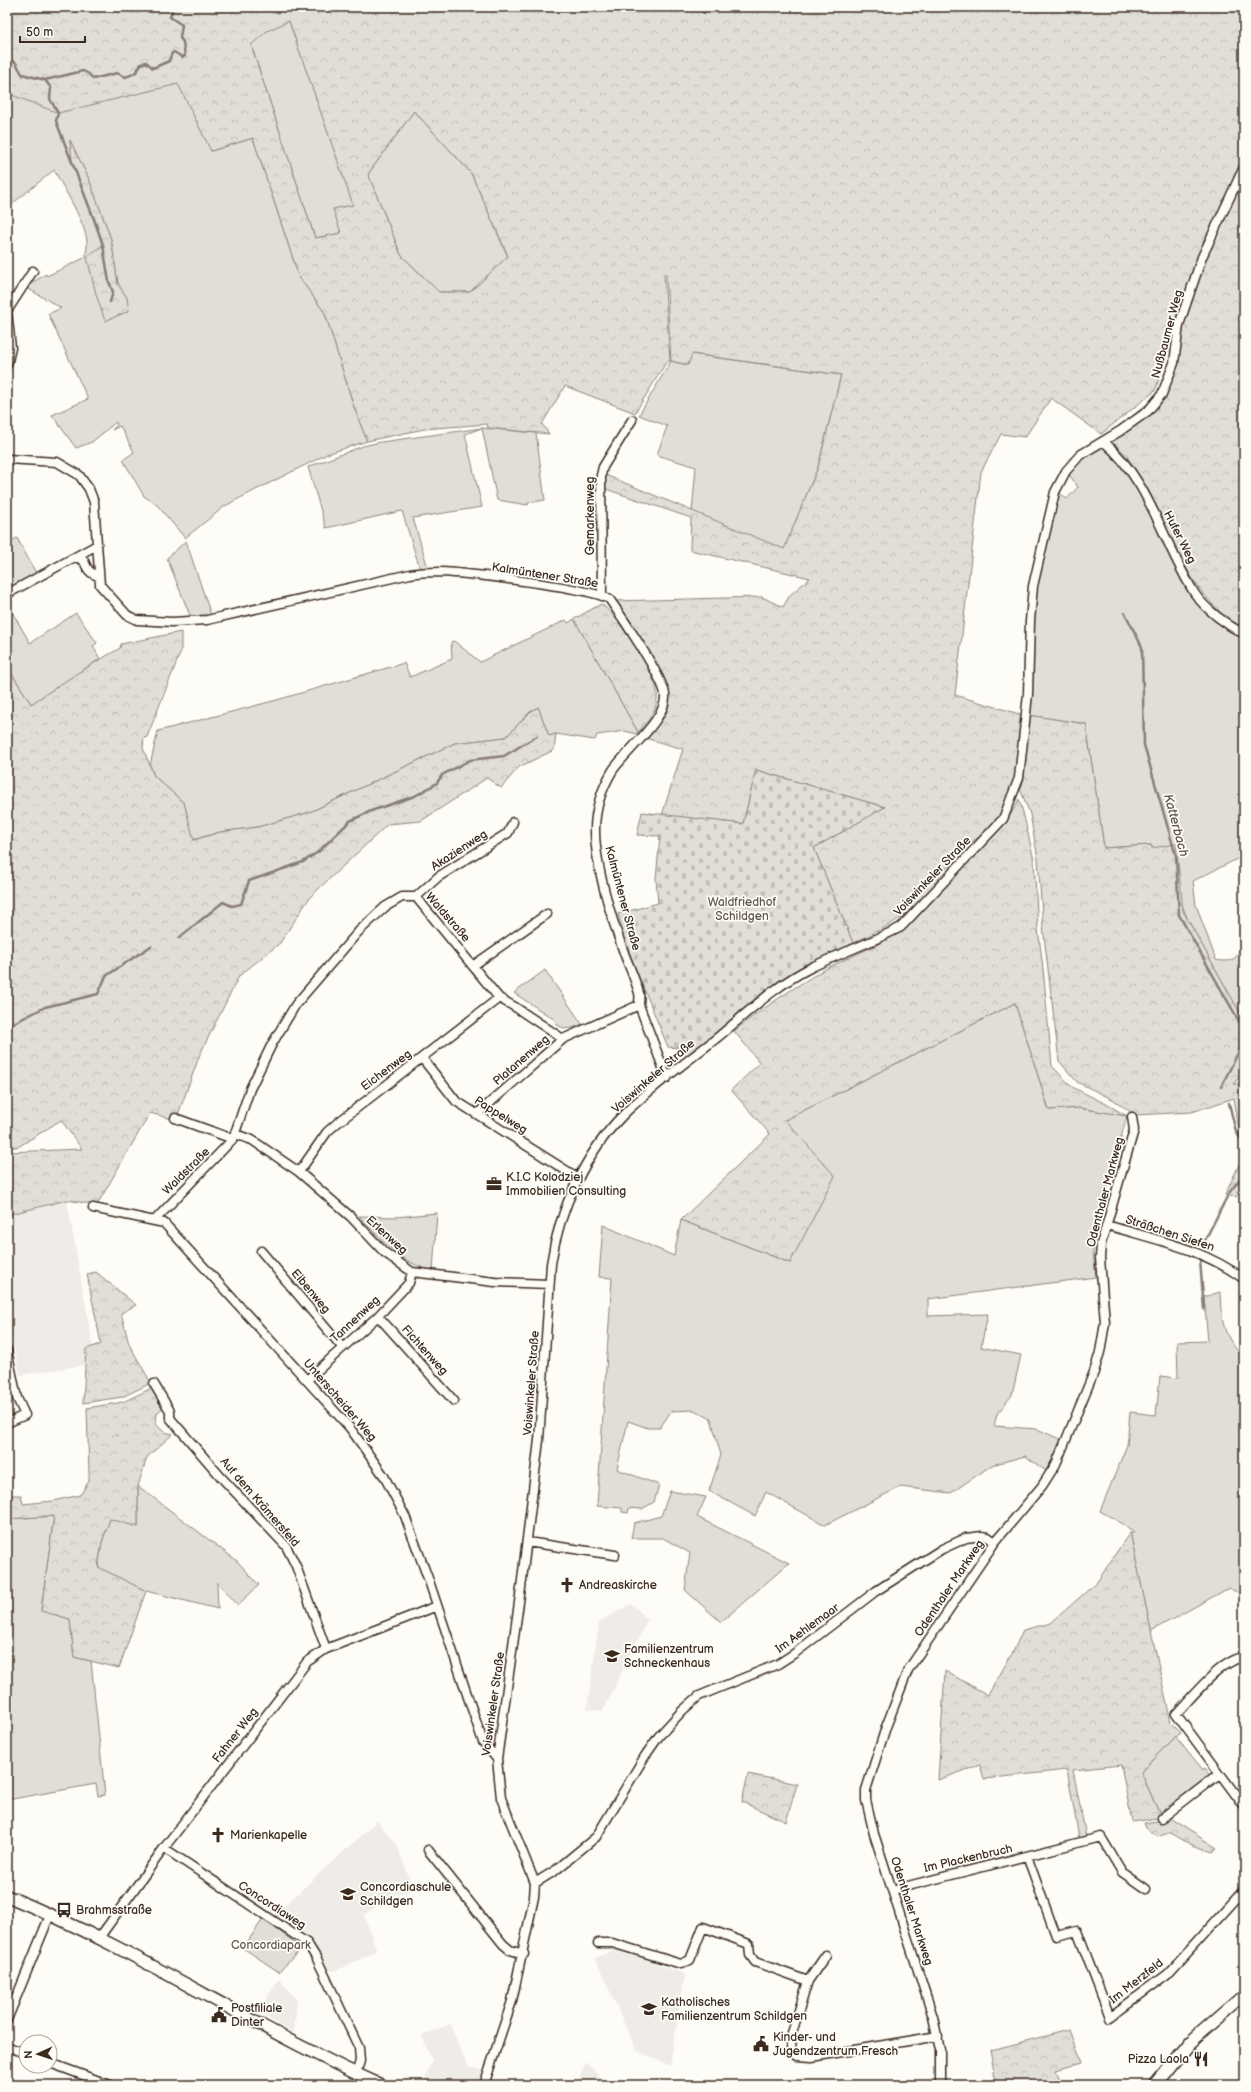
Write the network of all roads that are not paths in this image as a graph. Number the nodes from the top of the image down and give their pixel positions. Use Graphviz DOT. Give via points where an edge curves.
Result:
graph roads {
  1 [pos="1244,167"];
  2 [pos="33,271"];
  3 [pos="7,310"];
  4 [pos="7,364"];
  5 [pos="632,420"];
  6 [pos="1103,441"];
  7 [pos="7,459"];
  8 [pos="96,545"];
  9 [pos="76,557"];
  10 [pos="99,576"];
  11 [pos="7,594"];
  12 [pos="602,596"];
  13 [pos="1244,634"];
  14 [pos="513,822"];
  15 [pos="416,898"];
  16 [pos="547,914"];
  17 [pos="474,966"];
  18 [pos="499,998"];
  19 [pos="639,1005"];
  20 [pos="563,1039"];
  21 [pos="422,1058"];
  22 [pos="667,1078"];
  23 [pos="476,1114"];
  24 [pos="1132,1117"];
  25 [pos="175,1118"];
  26 [pos="234,1137"];
  27 [pos="299,1172"];
  28 [pos="578,1178"];
  29 [pos="93,1208"];
  30 [pos="155,1220"];
  31 [pos="1107,1225"];
  32 [pos="261,1251"];
  33 [pos="412,1272"];
  34 [pos="1244,1279"];
  35 [pos="549,1284"];
  36 [pos="378,1316"];
  37 [pos="342,1347"];
  38 [pos="7,1350"];
  39 [pos="307,1380"];
  40 [pos="154,1384"];
  41 [pos="454,1401"];
  42 [pos="7,1423"];
  43 [pos="527,1542"];
  44 [pos="995,1542"];
  45 [pos="615,1555"];
  46 [pos="437,1606"];
  47 [pos="326,1649"];
  48 [pos="1244,1657"];
  49 [pos="497,1759"];
  50 [pos="1219,1774"];
  51 [pos="1244,1806"];
  52 [pos="1162,1818"];
  53 [pos="164,1848"];
  54 [pos="428,1850"];
  55 [pos="1027,1856"];
  56 [pos="535,1882"];
  57 [pos="1146,1889"];
  58 [pos="892,1890"];
  59 [pos="1244,1890"];
  60 [pos="7,1896"];
  61 [pos="50,1914"];
  62 [pos="99,1938"];
  63 [pos="598,1943"];
  64 [pos="524,1954"];
  65 [pos="826,1955"];
  66 [pos="1092,1968"];
  67 [pos="808,1981"];
  68 [pos="1244,1995"];
  69 [pos="7,2020"];
  70 [pos="938,2036"];
  71 [pos="7,2046"];
  72 [pos="18,2051"];
  73 [pos="58,2066"];
  74 [pos="356,2074"];
  75 [pos="110,2085"];
  76 [pos="381,2085"];
  77 [pos="484,2085"];
  78 [pos="940,2085"];
  79 [pos="1155,2085"];
  1 -- 6 [label="street, Nußbaumer Weg" via="1202,257 1179,325 1174,362 1162,394 1148,411"];
  2 -- 3 [label="street"];
  3 -- 4 [label="street" via="11,348"];
  5 -- 12 [label="street, Gemarkenweg" via="603,467 601,475"];
  6 -- 13 [label="street, Hufer Weg" via="1131,471 1196,595 1214,614"];
  6 -- 22 [label="street, Voiswinkeler Straße" via="1080,455 1066,471 1054,492 1033,586 1028,694 1020,778 1003,819 901,926 809,969 779,987"];
  7 -- 8 [label="street, Kalmüntener Straße" via="59,463 79,475 93,498"];
  8 -- 9 [label="street"];
  8 -- 10 [label="street, Kalmüntener Straße"];
  9 -- 10 [label="street, Kalmüntener Straße" via="84,561 93,574"];
  9 -- 11 [label="street"];
  10 -- 12 [label="street, Kalmüntener Straße" via="102,588 127,615 144,621 207,620 426,572 537,584"];
  12 -- 19 [label="street, Kalmüntener Straße" via="610,600 626,624 659,679 665,695 657,719 612,772 599,800 595,822 603,880 639,994"];
  14 -- 15 [label="street, Akazienweg" via="508,833 438,877"];
  15 -- 17 [label="street, Waldstraße"];
  15 -- 26 [label="street, Waldstraße" via="402,897 385,907 359,931 296,1004 272,1044 250,1089"];
  16 -- 17 [label="street"];
  17 -- 18 [label="street, Waldstraße"];
  18 -- 20 [label="street, Waldstraße"];
  18 -- 21 [label="street, Eichenweg"];
  19 -- 20 [label="street"];
  19 -- 22 [label="street, Kalmüntener Straße"];
  20 -- 23 [label="street, Platanenweg"];
  21 -- 23 [label="street, Pappelweg" via="456,1101"];
  21 -- 27 [label="street, Eichenweg" via="327,1132"];
  22 -- 28 [label="street, Voiswinkeler Straße" via="623,1115"];
  23 -- 28 [label="street, Pappelweg"];
  24 -- 31 [label="street, Odenthaler Markweg" via="1134,1130"];
  25 -- 26 [label="street, Waldstraße"];
  26 -- 27 [label="street, Erlenweg" via="252,1140"];
  26 -- 30 [label="street, Waldstraße"];
  27 -- 33 [label="street, Erlenweg" via="351,1217 384,1252"];
  28 -- 35 [label="street, Voiswinkeler Straße" via="558,1229"];
  29 -- 30 [label="street, Unterscheider Weg"];
  30 -- 39 [label="street, Unterscheider Weg" via="164,1223"];
  31 -- 34 [label="street, Sträßchen Siefen" via="1204,1255"];
  31 -- 44 [label="street, Odenthaler Markweg" via="1100,1258 1105,1323 1094,1372 1056,1464 1042,1486"];
  32 -- 37 [label="street, Eibenweg"];
  33 -- 35 [label="street, Erlenweg" via="495,1282"];
  33 -- 36 [label="street, Tannenweg" via="409,1283"];
  35 -- 43 [label="street, Voiswinkeler Straße" via="539,1440"];
  36 -- 37 [label="street, Tannenweg"];
  36 -- 41 [label="street, Fichtenweg"];
  37 -- 39 [label="street, Tannenweg"];
  38 -- 42 [label="street" via="17,1398 25,1415"];
  39 -- 46 [label="street, Unterscheider Weg" via="350,1428 387,1481 405,1516"];
  40 -- 47 [label="street, Auf dem Krämersfeld" via="170,1411 170,1418 286,1546 296,1566"];
  43 -- 45 [label="street"];
  43 -- 49 [label="street, Voiswinkeler Straße"];
  44 -- 56 [label="street, Im Aehlemaar" via="982,1536 966,1538 948,1546 876,1591 778,1664 699,1696 659,1736 596,1837 556,1870"];
  44 -- 58 [label="street, Odenthaler Markweg" via="908,1670 866,1790 874,1834"];
  46 -- 47 [label="street, Fahner Weg"];
  46 -- 49 [label="street, Unterscheider Weg" via="483,1742"];
  47 -- 53 [label="street, Fahner Weg" via="307,1662"];
  48 -- 50 [label="street" via="1236,1658 1208,1680 1176,1714"];
  49 -- 56 [label="street, Voiswinkeler Straße" via="502,1798"];
  50 -- 51 [label="street"];
  50 -- 52 [label="street"];
  53 -- 62 [label="street, Fahner Weg"];
  53 -- 74 [label="street, Concordiaweg" via="307,1944 317,1959 359,2048 360,2061"];
  54 -- 64 [label="street" via="503,1944 510,1950"];
  55 -- 57 [label="street, Im Plackenbruch" via="1101,1837 1122,1872"];
  55 -- 58 [label="street, Im Plackenbruch" via="943,1875"];
  55 -- 66 [label="street, Im Plackenbruch" via="1056,1936 1077,1931"];
  56 -- 64 [label="street, Voiswinkeler Straße"];
  58 -- 70 [label="street, Odenthaler Markweg" via="934,2016"];
  59 -- 66 [label="street, Im Merzfeld" via="1168,1974 1110,2017"];
  60 -- 61 [label="main road"];
  61 -- 62 [label="main road"];
  61 -- 69 [label="street"];
  62 -- 74 [label="main road" via="281,2037"];
  63 -- 67 [label="street" via="612,1943 681,1964 690,1960 703,1927 749,1944 750,1955 755,1962"];
  64 -- 77 [label="street, Voiswinkeler Straße" via="508,2016"];
  65 -- 67 [label="street"];
  67 -- 70 [label="street" via="790,2044 791,2052 796,2056 812,2057"];
  68 -- 79 [label="main road" via="1190,2042"];
  70 -- 78 [label="street, Odenthaler Markweg" via="941,2058"];
  71 -- 72 [label="street"];
  73 -- 75 [label="street"];
  74 -- 76 [label="main road"];
}
